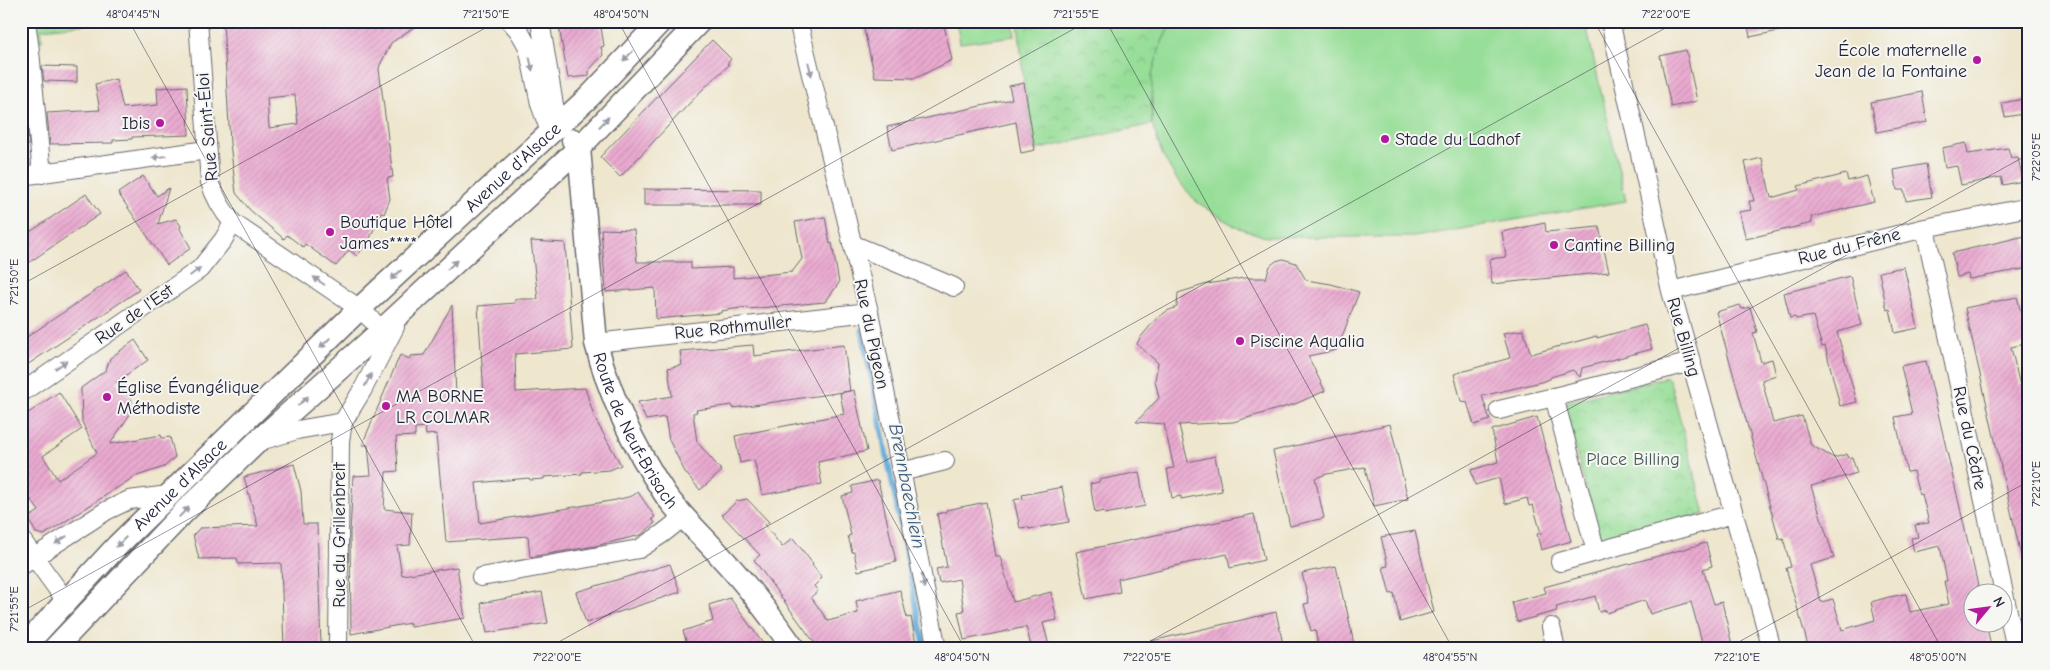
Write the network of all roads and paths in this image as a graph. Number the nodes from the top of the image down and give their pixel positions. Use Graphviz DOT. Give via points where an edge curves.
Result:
graph roads {
  1 [pos="26,21"];
  2 [pos="198,21"];
  3 [pos="510,21"];
  4 [pos="540,21"];
  5 [pos="661,21"];
  6 [pos="700,21"];
  7 [pos="798,21"];
  8 [pos="1610,21"];
  9 [pos="555,128"];
  10 [pos="207,150"];
  11 [pos="576,158"];
  12 [pos="42,174"];
  13 [pos="21,176"];
  14 [pos="2029,207"];
  15 [pos="233,222"];
  16 [pos="1924,228"];
  17 [pos="852,244"];
  18 [pos="954,287"];
  19 [pos="1671,291"];
  20 [pos="360,309"];
  21 [pos="869,312"];
  22 [pos="386,333"];
  23 [pos="596,342"];
  24 [pos="1692,362"];
  25 [pos="21,392"];
  26 [pos="1554,397"];
  27 [pos="1499,410"];
  28 [pos="343,422"];
  29 [pos="257,442"];
  30 [pos="945,461"];
  31 [pos="901,472"];
  32 [pos="168,496"];
  33 [pos="1733,514"];
  34 [pos="685,516"];
  35 [pos="21,539"];
  36 [pos="1596,552"];
  37 [pos="27,562"];
  38 [pos="1560,562"];
  39 [pos="481,577"];
  40 [pos="66,602"];
  41 [pos="86,614"];
  42 [pos="1551,627"];
  43 [pos="22,649"];
  44 [pos="54,649"];
  45 [pos="338,649"];
  46 [pos="794,649"];
  47 [pos="937,649"];
  48 [pos="1556,649"];
  49 [pos="1772,649"];
  50 [pos="2016,649"];
  1 -- 12 [label="street"];
  2 -- 10 [label="street, Rue Saint-Éloi" via="194,56"];
  3 -- 9 [label="street, one-way" via="528,47 540,104"];
  4 -- 9 [label="street"];
  5 -- 9 [label="main road, Avenue d'Alsace, one-way"];
  11 -- 6 [label="main road, Avenue d'Alsace, one-way"];
  7 -- 17 [label="street, Rue du Pigeon, one-way"];
  8 -- 19 [label="street, Rue Billing"];
  9 -- 11 [label="main road"];
  9 -- 20 [label="main road, Avenue d'Alsace, one-way"];
  10 -- 12 [label="street, one-way"];
  10 -- 15 [label="street, Rue Saint-Éloi" via="215,198"];
  22 -- 11 [label="main road, Avenue d'Alsace, one-way" via="405,309"];
  11 -- 23 [label="main road, Route de Neuf-Brisach"];
  12 -- 13 [label="street"];
  14 -- 16 [label="street, Rue du Frêne"];
  20 -- 15 [label="street, Rue Saint-Éloi, one-way"];
  25 -- 15 [label="street, Rue de l'Est, one-way" via="200,269"];
  16 -- 19 [label="street, Rue du Frêne"];
  16 -- 50 [label="street, Rue du Cèdre"];
  17 -- 18 [label="street"];
  17 -- 21 [label="street, Rue du Pigeon"];
  19 -- 24 [label="street, Rue Billing"];
  20 -- 22 [label="street"];
  20 -- 32 [label="main road, Avenue d'Alsace, one-way"];
  21 -- 23 [label="street, Rue Rothmuller"];
  21 -- 31 [label="street, Rue du Pigeon"];
  28 -- 22 [label="street, Avenue d'Alsace, one-way"];
  29 -- 22 [label="main road, Avenue d'Alsace, one-way"];
  23 -- 34 [label="main road, Route de Neuf-Brisach" via="618,410 636,447 666,496"];
  24 -- 26 [label="street"];
  24 -- 33 [label="street, Rue Billing"];
  26 -- 27 [label="street"];
  26 -- 36 [label="street"];
  28 -- 29 [label="street, Avenue d'Alsace" via="297,430"];
  28 -- 45 [label="street, Rue du Grillenbreit" via="340,441"];
  41 -- 29 [label="main road, Avenue d'Alsace, one-way"];
  30 -- 31 [label="street"];
  31 -- 47 [label="street, Rue du Pigeon, one-way"];
  32 -- 37 [label="street, one-way" via="129,500 106,511"];
  32 -- 40 [label="main road, Avenue d'Alsace, one-way"];
  33 -- 36 [label="street"];
  33 -- 49 [label="street, Rue Billing"];
  34 -- 39 [label="street" via="639,549"];
  34 -- 46 [label="main road, Route de Neuf-Brisach"];
  35 -- 37 [label="street"];
  36 -- 38 [label="street"];
  37 -- 40 [label="street"];
  40 -- 41 [label="main road"];
  40 -- 43 [label="main road, Avenue d'Alsace"];
  41 -- 44 [label="main road, Avenue d'Alsace"];
  42 -- 48 [label="street"];
}
